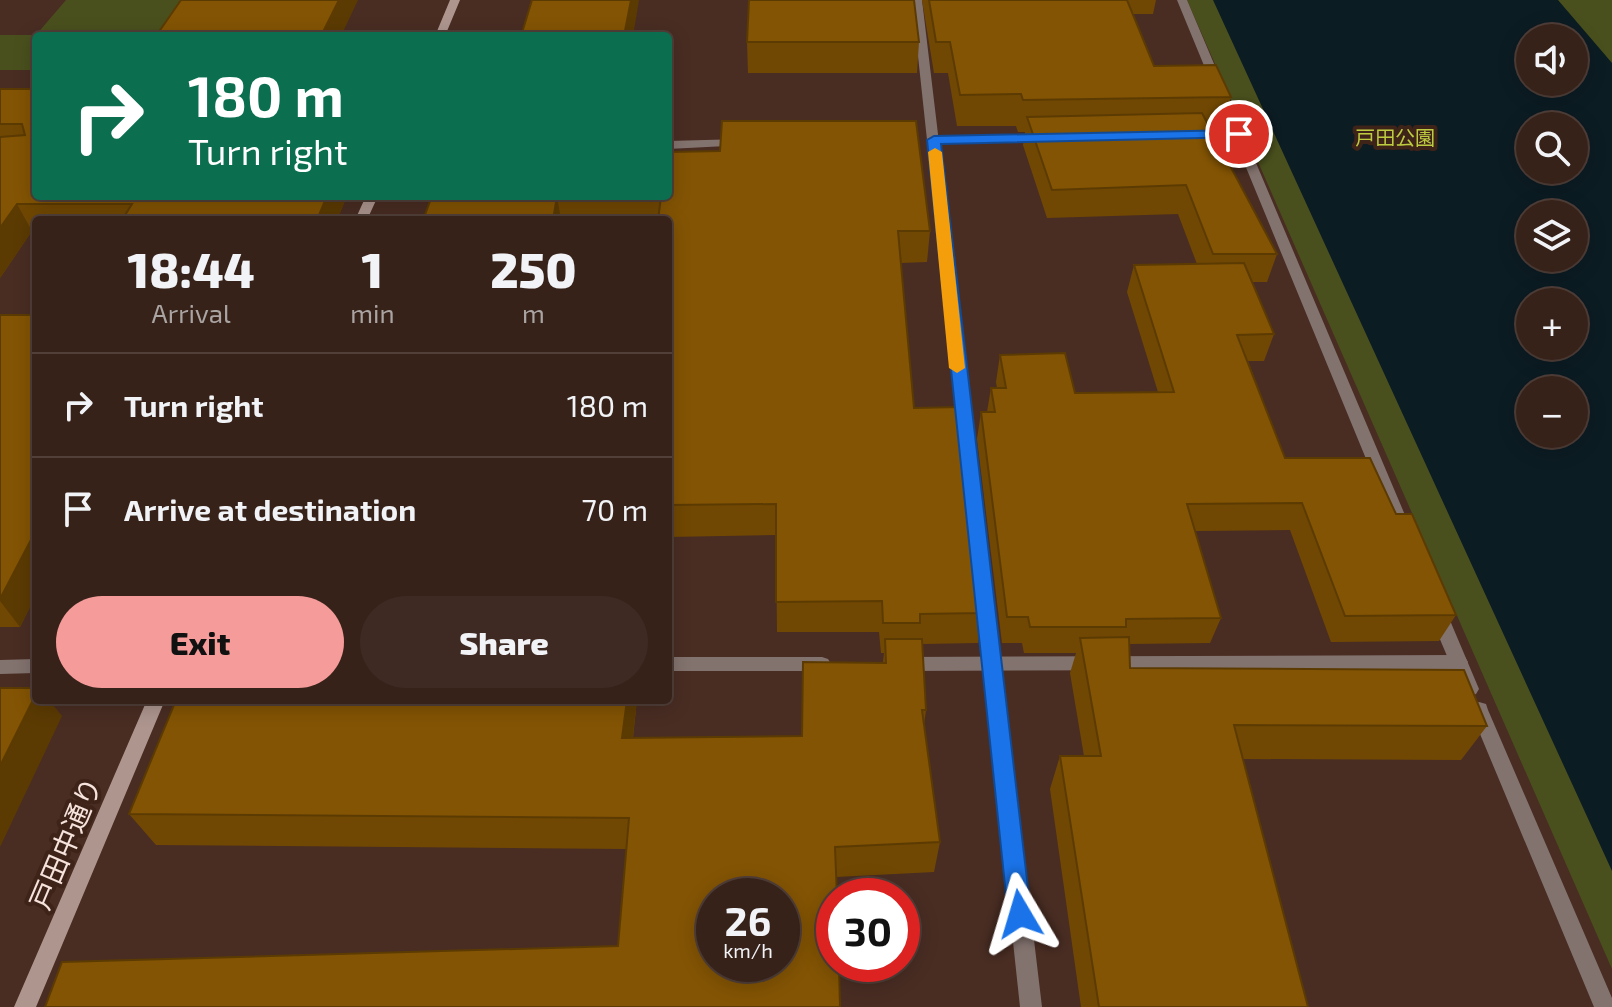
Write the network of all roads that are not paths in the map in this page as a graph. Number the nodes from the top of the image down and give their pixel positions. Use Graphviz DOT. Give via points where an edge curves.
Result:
graph roads {
  1 [pos="455,0"];
  2 [pos="917,0"];
  3 [pos="1182,0"];
  4 [pos="442,32"];
  5 [pos="1239,134"];
  6 [pos="1178,135"];
  7 [pos="1056,138"];
  8 [pos="926,140"];
  9 [pos="762,143"];
  10 [pos="672,145"];
  11 [pos="1410,546"];
  12 [pos="1428,590"];
  13 [pos="1459,662"];
  14 [pos="672,664"];
  15 [pos="837,664"];
  16 [pos="883,664"];
  17 [pos="990,664"];
  18 [pos="32,666"];
  19 [pos="0,667"];
  20 [pos="154,704"];
  21 [pos="25,1007"];
  22 [pos="1031,1007"];
  23 [pos="1605,1007"];
  1 -- 4 [label="street"];
  2 -- 8 [label="street"];
  3 -- 5 [label="street"];
  5 -- 6 [label="street"];
  5 -- 11 [label="street"];
  7 -- 8 [label="street"];
  8 -- 17 [label="street"];
  9 -- 10 [label="street"];
  12 -- 13 [label="street"];
  13 -- 17 [label="street"];
  13 -- 23 [label="street"];
  14 -- 15 [label="street"];
  16 -- 17 [label="street"];
  17 -- 22 [label="street"];
  18 -- 19 [label="street"];
  20 -- 21 [label="street, 戸田中通り"];
}
